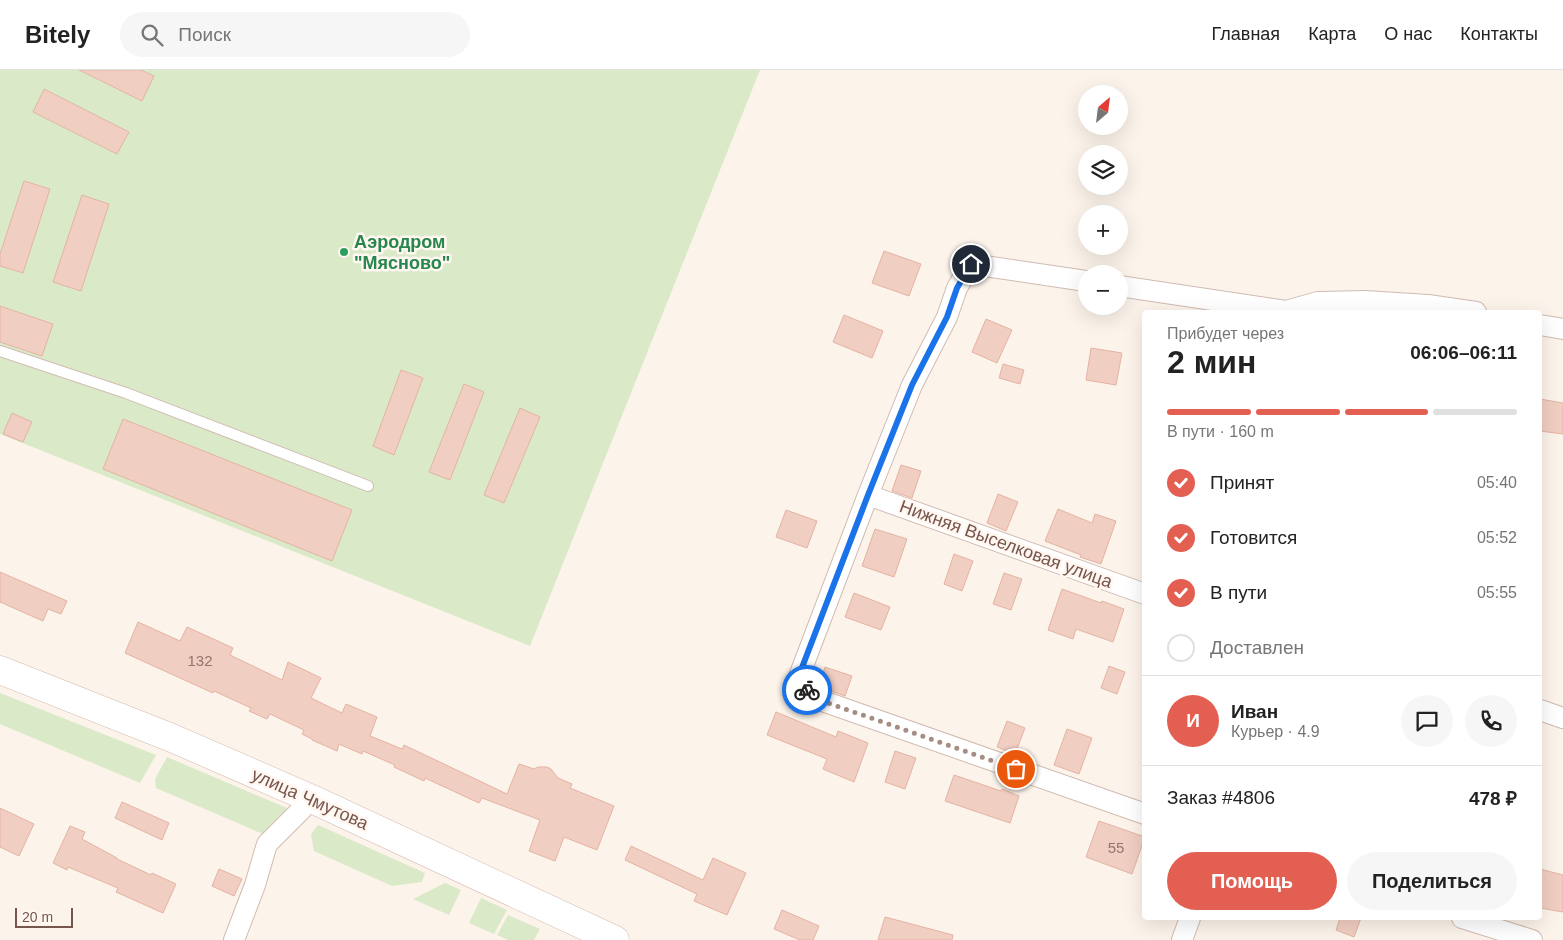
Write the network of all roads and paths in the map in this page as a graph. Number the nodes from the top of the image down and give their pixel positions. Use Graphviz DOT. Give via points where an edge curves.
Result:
graph roads {
  1 [pos="1078,280"];
  2 [pos="1128,287"];
  3 [pos="1279,310"];
  4 [pos="1290,310"];
  5 [pos="1462,310"];
  6 [pos="1542,324"];
  7 [pos="1563,329"];
  8 [pos="0,350"];
  9 [pos="368,486"];
  10 [pos="868,495"];
  11 [pos="1142,593"];
  12 [pos="0,670"];
  13 [pos="1542,711"];
  14 [pos="1563,718"];
  15 [pos="312,798"];
  16 [pos="1142,813"];
  17 [pos="1189,920"];
  18 [pos="1468,920"];
  19 [pos="234,940"];
  20 [pos="615,940"];
  21 [pos="1182,940"];
  22 [pos="1532,940"];
  1 -- 10 [label="street" via="971,264 912,385"];
  2 -- 3 [label="street"];
  4 -- 5 [label="street" via="1318,302 1365,302"];
  6 -- 7 [label="street"];
  8 -- 9 [label="lane" via="126,392"];
  10 -- 11 [label="street, Нижняя Выселковая улица"];
  10 -- 16 [label="street" via="798,678 814,698"];
  12 -- 15 [label="main road, улица Чмутова"];
  13 -- 14 [label="street"];
  15 -- 19 [label="street" via="267,844"];
  15 -- 20 [label="main road, улица Чмутова"];
  17 -- 21 [label="street"];
  18 -- 22 [label="street"];
}
